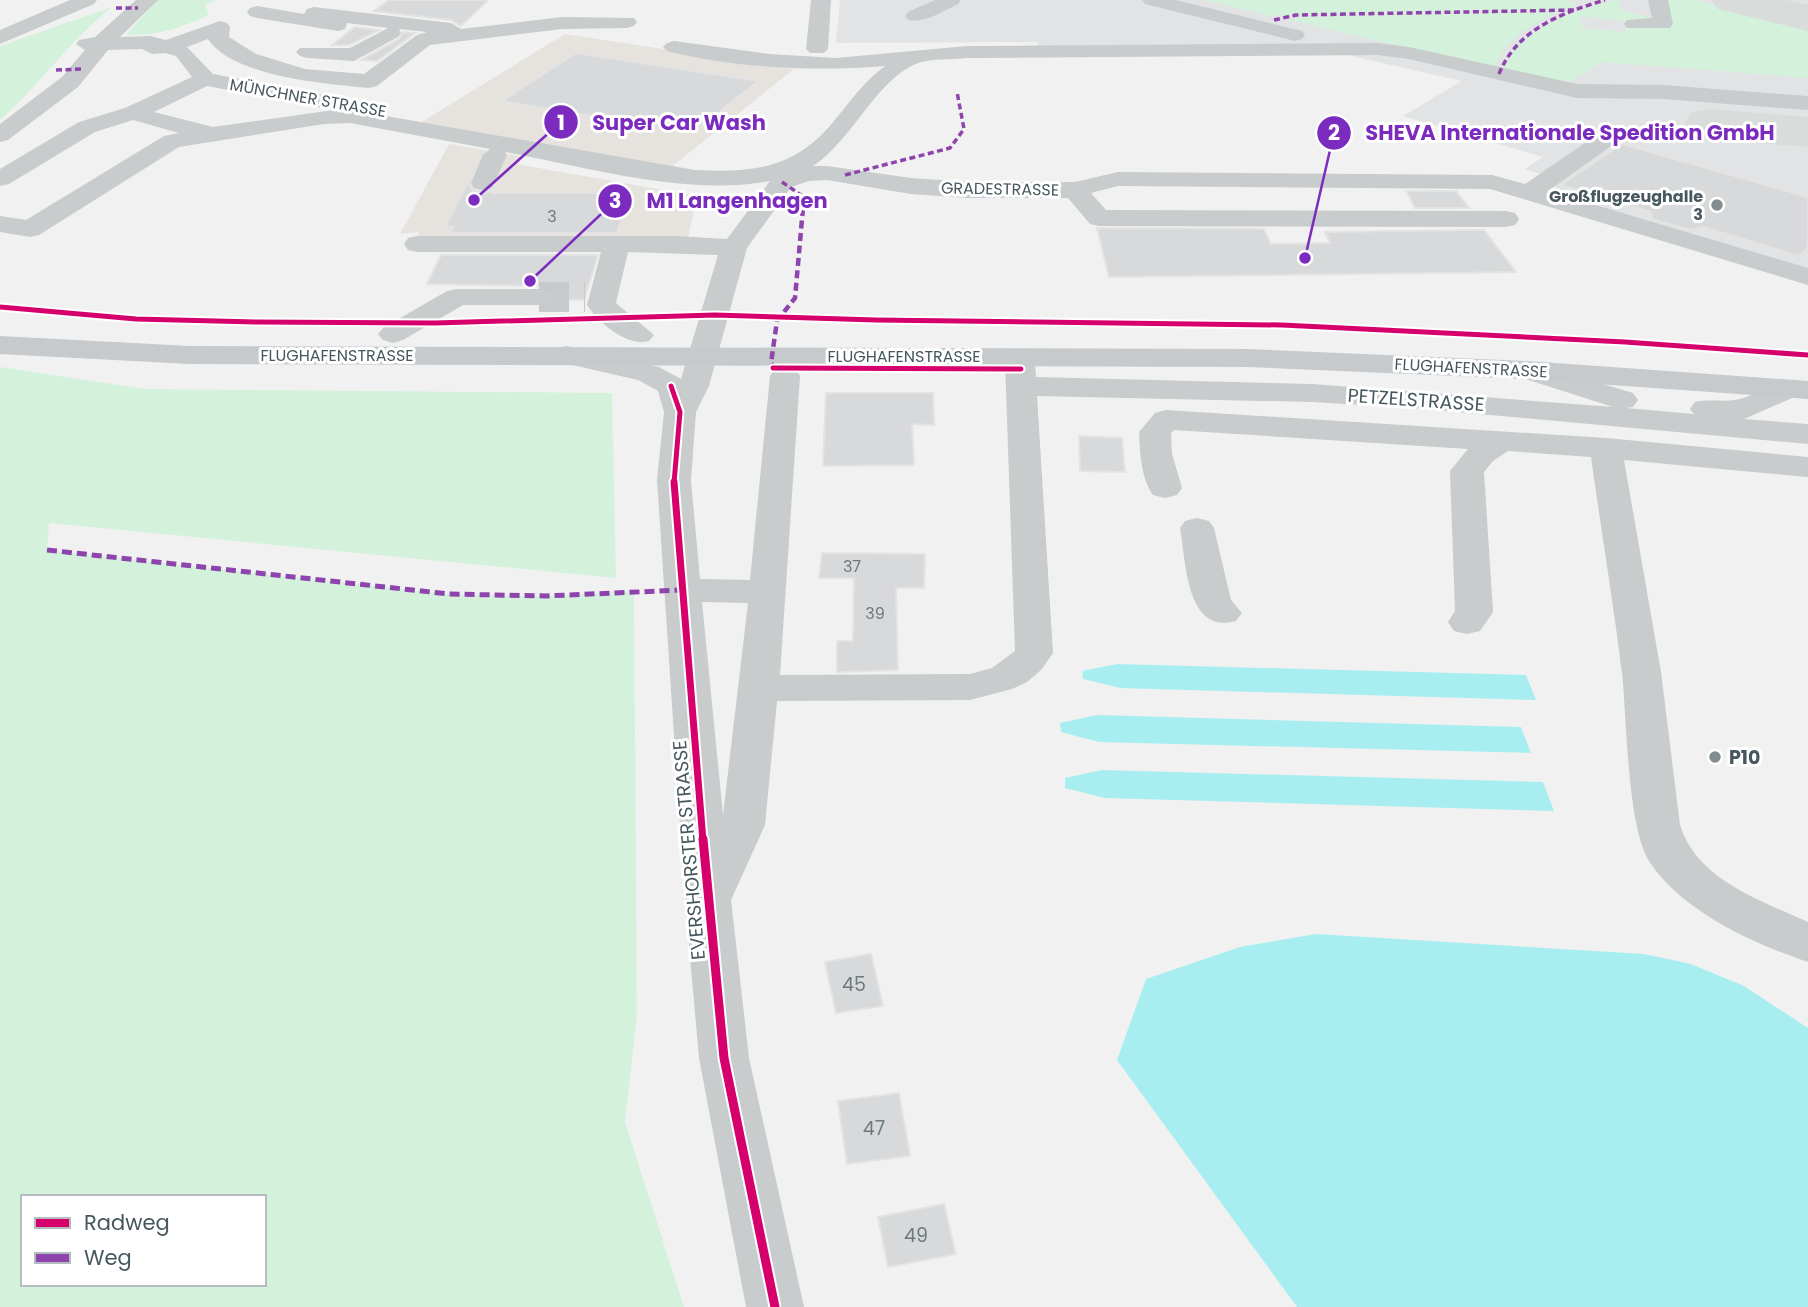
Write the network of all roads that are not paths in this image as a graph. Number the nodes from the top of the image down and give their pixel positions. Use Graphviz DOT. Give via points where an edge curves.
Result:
graph roads {
  1 [pos="87,0"];
  2 [pos="138,0"];
  3 [pos="148,0"];
  4 [pos="288,0"];
  5 [pos="821,0"];
  6 [pos="951,0"];
  7 [pos="1152,0"];
  8 [pos="1191,0"];
  9 [pos="1658,0"];
  10 [pos="340,3"];
  11 [pos="563,5"];
  12 [pos="428,6"];
  13 [pos="257,12"];
  14 [pos="306,16"];
  15 [pos="915,16"];
  16 [pos="1634,24"];
  17 [pos="220,27"];
  18 [pos="391,33"];
  19 [pos="494,33"];
  20 [pos="0,38"];
  21 [pos="424,39"];
  22 [pos="91,47"];
  23 [pos="167,47"];
  24 [pos="674,47"];
  25 [pos="232,48"];
  26 [pos="817,49"];
  27 [pos="1351,49"];
  28 [pos="1385,49"];
  29 [pos="911,58"];
  30 [pos="205,79"];
  31 [pos="1808,103"];
  32 [pos="133,113"];
  33 [pos="212,134"];
  34 [pos="0,135"];
  35 [pos="1606,139"];
  36 [pos="674,153"];
  37 [pos="0,178"];
  38 [pos="482,183"];
  39 [pos="1075,190"];
  40 [pos="1530,192"];
  41 [pos="767,200"];
  42 [pos="1506,219"];
  43 [pos="0,224"];
  44 [pos="417,244"];
  45 [pos="617,244"];
  46 [pos="734,248"];
  47 [pos="1808,277"];
  48 [pos="539,297"];
  49 [pos="0,323"];
  50 [pos="393,334"];
  51 [pos="639,335"];
  52 [pos="0,345"];
  53 [pos="697,348"];
  54 [pos="566,355"];
  55 [pos="1527,370"];
  56 [pos="1021,371"];
  57 [pos="785,376"];
  58 [pos="1801,382"];
  59 [pos="676,399"];
  60 [pos="1808,434"];
  61 [pos="1502,441"];
  62 [pos="1606,448"];
  63 [pos="1808,467"];
  64 [pos="1164,488"];
  65 [pos="1197,528"];
  66 [pos="682,590"];
  67 [pos="768,592"];
  68 [pos="1223,613"];
  69 [pos="1467,622"];
  70 [pos="759,688"];
  71 [pos="708,900"];
  72 [pos="1808,943"];
  73 [pos="775,1307"];
  1 -- 20 [label="street"];
  2 -- 22 [label="street" via="107,22"];
  3 -- 22 [label="street"];
  4 -- 13 [label="street"];
  5 -- 26 [label="street"];
  6 -- 15 [label="street"];
  7 -- 27 [label="street"];
  8 -- 28 [label="street"];
  9 -- 16 [label="street" via="1664,24"];
  10 -- 12 [label="street" via="421,12"];
  10 -- 14 [label="street"];
  11 -- 19 [label="street" via="590,23"];
  13 -- 14 [label="street"];
  13 -- 17 [label="street"];
  14 -- 18 [label="street"];
  14 -- 19 [label="street"];
  17 -- 23 [label="street"];
  17 -- 25 [label="street" via="218,39"];
  18 -- 21 [label="street"];
  18 -- 25 [label="street" via="354,55"];
  19 -- 21 [label="street"];
  21 -- 25 [label="street" via="369,81 303,75 248,59"];
  22 -- 23 [label="street"];
  22 -- 34 [label="street" via="71,82"];
  23 -- 30 [label="street, MÜNCHNER STRASSE" via="183,52"];
  24 -- 29 [label="street" via="836,64"];
  27 -- 28 [label="street"];
  27 -- 29 [label="street" via="967,52"];
  28 -- 31 [label="street" via="1577,90"];
  29 -- 33 [label="street" via="878,82 818,152 794,166 757,177 677,176 350,116"];
  30 -- 32 [label="street"];
  30 -- 36 [label="street, MÜNCHNER STRASSE" via="426,119 472,117"];
  32 -- 33 [label="street"];
  32 -- 37 [label="street" via="87,127"];
  33 -- 43 [label="street" via="172,141 30,229"];
  35 -- 40 [label="street"];
  38 -- 41 [label="street" via="485,153"];
  39 -- 40 [label="street" via="1118,179 1492,181"];
  39 -- 41 [label="street, GRADESTRASSE" via="969,190 827,173 782,182"];
  39 -- 42 [label="street, GRADESTRASSE" via="1099,218"];
  40 -- 47 [label="street"];
  41 -- 46 [label="street, GRADESTRASSE"];
  44 -- 45 [label="street" via="459,235"];
  45 -- 46 [label="street"];
  45 -- 51 [label="street" via="596,300"];
  46 -- 53 [label="street, GRADESTRASSE"];
  48 -- 50 [label="street" via="457,297"];
  49 -- 50 [label="main road, FLUGHAFENSTRASSE" via="145,332"];
  50 -- 51 [label="main road, FLUGHAFENSTRASSE"];
  51 -- 53 [label="main road, FLUGHAFENSTRASSE"];
  52 -- 54 [label="main road, FLUGHAFENSTRASSE" via="190,355"];
  53 -- 54 [label="main road, FLUGHAFENSTRASSE"];
  53 -- 56 [label="main road, FLUGHAFENSTRASSE"];
  53 -- 58 [label="main road, FLUGHAFENSTRASSE" via="1269,336 1525,346"];
  53 -- 59 [label="street, EVERSHORSTER STRASSE" via="694,386"];
  54 -- 59 [label="street" via="648,373"];
  55 -- 56 [label="main road, FLUGHAFENSTRASSE" via="1248,358"];
  55 -- 58 [label="main road, FLUGHAFENSTRASSE"];
  55 -- 58 [label="street" via="1643,405 1721,410 1741,410"];
  56 -- 60 [label="street, PETZELSTRASSE" via="1496,405"];
  56 -- 70 [label="street" via="1034,653 1022,670 970,687"];
  57 -- 67 [label="street, EVERSHORSTER STRASSE"];
  59 -- 66 [label="street, EVERSHORSTER STRASSE" via="674,481"];
  61 -- 62 [label="street"];
  61 -- 64 [label="street" via="1166,420 1156,432"];
  61 -- 69 [label="street" via="1481,454 1467,471 1474,612"];
  62 -- 63 [label="street"];
  62 -- 72 [label="street" via="1641,672 1658,825 1666,851 1690,880 1728,906"];
  65 -- 68 [label="street" via="1213,604"];
  66 -- 67 [label="street"];
  66 -- 71 [label="street, EVERSHORSTER STRASSE"];
  67 -- 70 [label="street, EVERSHORSTER STRASSE"];
  70 -- 71 [label="street, EVERSHORSTER STRASSE" via="743,825"];
  71 -- 73 [label="street, EVERSHORSTER STRASSE" via="724,1058"];
}
